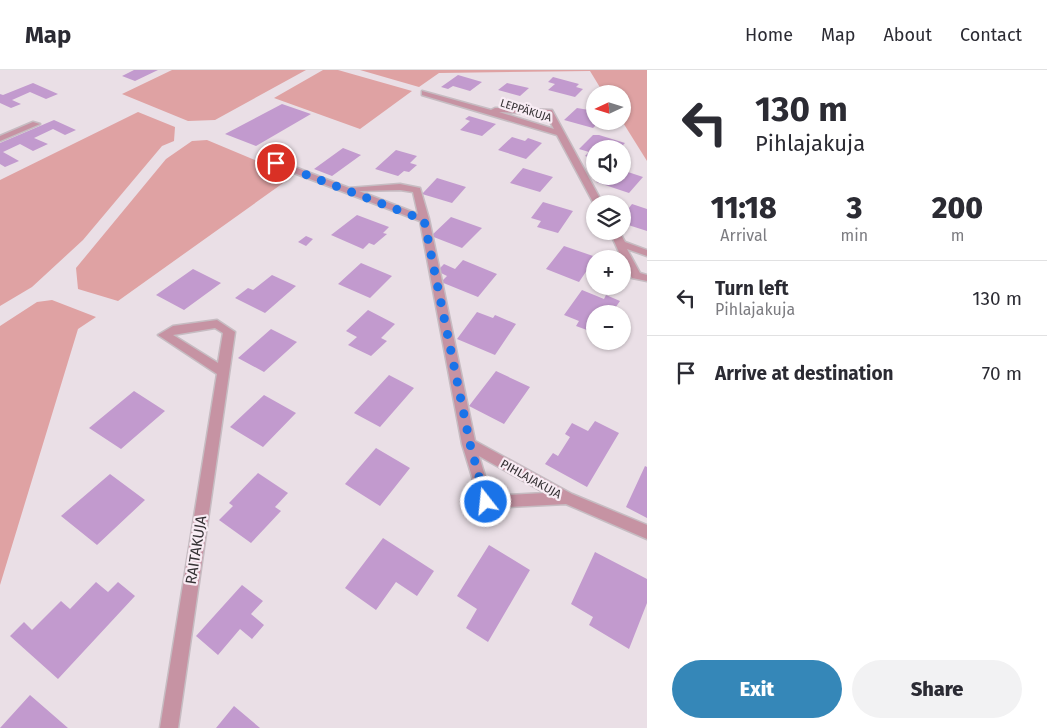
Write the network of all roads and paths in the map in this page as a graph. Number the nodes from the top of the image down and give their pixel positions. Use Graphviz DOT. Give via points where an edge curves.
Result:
graph roads {
  1 [pos="425,93"];
  2 [pos="485,110"];
  3 [pos="36,124"];
  4 [pos="560,133"];
  5 [pos="0,139"];
  6 [pos="276,163"];
  7 [pos="348,189"];
  8 [pos="594,195"];
  9 [pos="424,220"];
  10 [pos="619,240"];
  11 [pos="621,244"];
  12 [pos="647,253"];
  13 [pos="647,278"];
  14 [pos="223,372"];
  15 [pos="470,444"];
  16 [pos="567,498"];
  17 [pos="647,532"];
  18 [pos="169,728"];
  1 -- 2 [label="street, LEPPÄKUJA"];
  2 -- 4 [label="street, LEPPÄKUJA"];
  2 -- 4 [label="street, LEPPÄKUJA" via="549,112"];
  3 -- 5 [label="street"];
  4 -- 8 [label="street, LEPPÄKUJA"];
  6 -- 7 [label="street, PIHLAJAKUJA"];
  7 -- 9 [label="street, PIHLAJAKUJA"];
  7 -- 9 [label="street, PIHLAJAKUJA" via="417,190"];
  9 -- 15 [label="street, PIHLAJAKUJA"];
  10 -- 11 [label="street"];
  11 -- 12 [label="street"];
  11 -- 13 [label="street" via="636,276"];
  14 -- 14 [label="street, RAITAKUJA" via="228,332 217,324 172,330 164,335"];
  14 -- 18 [label="street, RAITAKUJA"];
  15 -- 16 [label="street, PIHLAJAKUJA"];
  15 -- 16 [label="street, PIHLAJAKUJA" via="486,502"];
  16 -- 17 [label="street, PIHLAJAKUJA"];
}
